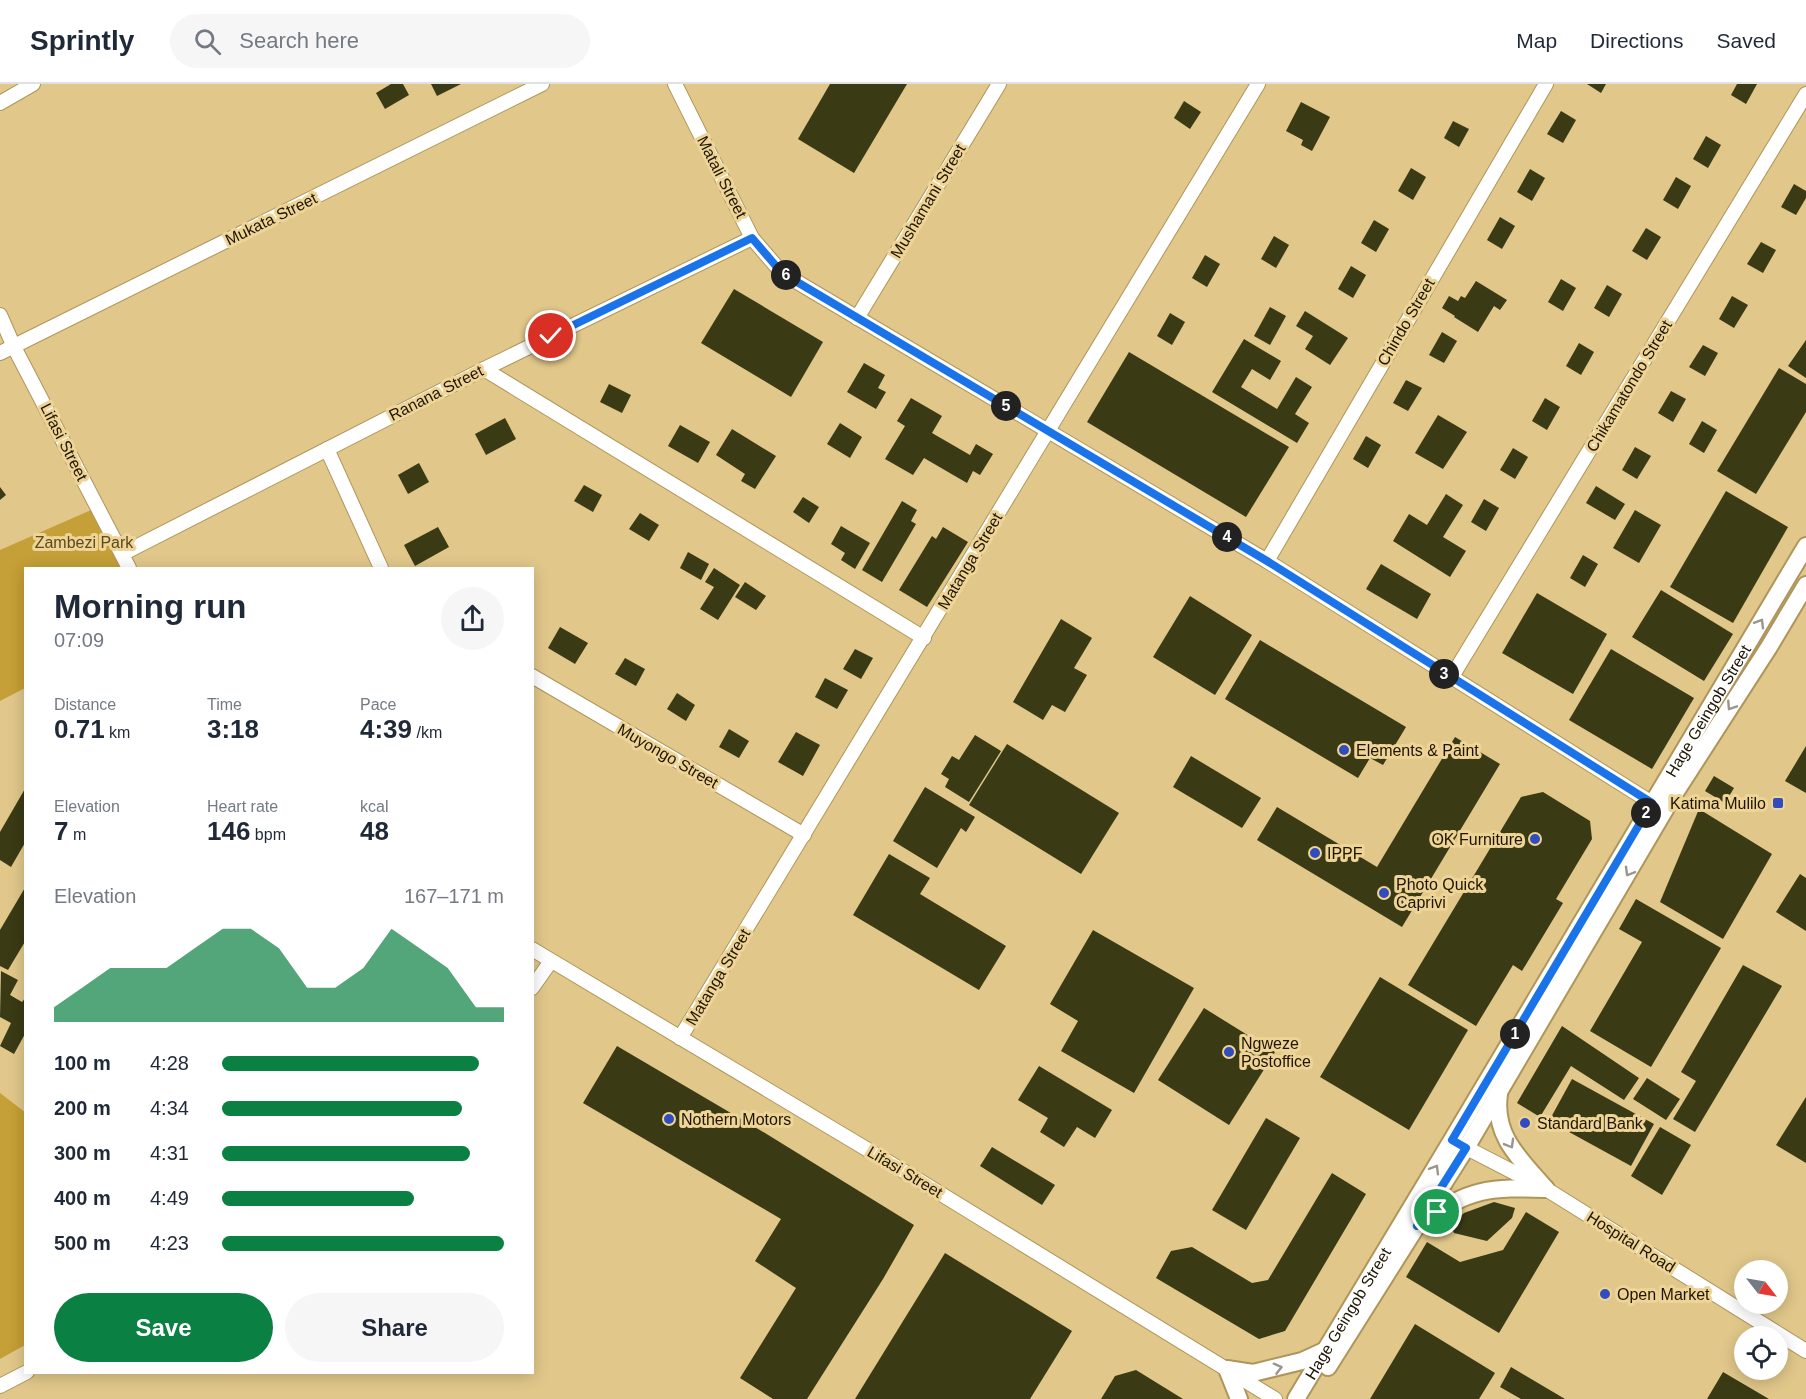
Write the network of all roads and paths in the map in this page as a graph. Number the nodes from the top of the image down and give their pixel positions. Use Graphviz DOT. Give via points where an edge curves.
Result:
graph roads {
  1 [pos="33,84"];
  2 [pos="542,84"];
  3 [pos="675,84"];
  4 [pos="999,84"];
  5 [pos="1258,84"];
  6 [pos="1546,84"];
  7 [pos="1806,94"];
  8 [pos="0,103"];
  9 [pos="752,238"];
  10 [pos="0,315"];
  11 [pos="857,318"];
  12 [pos="14,346"];
  13 [pos="0,353"];
  14 [pos="484,369"];
  15 [pos="1049,431"];
  16 [pos="327,449"];
  17 [pos="1806,546"];
  18 [pos="122,554"];
  19 [pos="1267,561"];
  20 [pos="128,567"];
  21 [pos="381,567"];
  22 [pos="1806,585"];
  23 [pos="924,638"];
  24 [pos="534,677"];
  25 [pos="1451,678"];
  26 [pos="1659,806"];
  27 [pos="804,835"];
  28 [pos="534,950"];
  29 [pos="551,961"];
  30 [pos="534,985"];
  31 [pos="680,1038"];
  32 [pos="1500,1090"];
  33 [pos="1459,1144"];
  34 [pos="1546,1189"];
  35 [pos="1417,1226"];
  36 [pos="1326,1350"];
  37 [pos="1806,1351"];
  38 [pos="1227,1369"];
  39 [pos="24,1374"];
  40 [pos="0,1386"];
  41 [pos="1239,1399"];
  42 [pos="1275,1399"];
  43 [pos="1296,1399"];
  44 [pos="1309,1399"];
  1 -- 8 [label="street"];
  2 -- 12 [label="street, Mukata Street"];
  3 -- 9 [label="street, Matali Street"];
  4 -- 11 [label="street, Mushamani Street"];
  5 -- 15 [label="street, Matanga Street"];
  6 -- 19 [label="street, Chindo Street"];
  7 -- 25 [label="street, Chikamatondo Street"];
  9 -- 11 [label="street, Matali Street" via="782,273"];
  9 -- 14 [label="street, Ranana Street"];
  10 -- 12 [label="street, Lifasi Street"];
  11 -- 15 [label="street, Matali Street"];
  12 -- 13 [label="street, Mukata Street"];
  12 -- 18 [label="street, Lifasi Street"];
  14 -- 16 [label="street, Ranana Street"];
  14 -- 23 [label="street"];
  15 -- 19 [label="street, Matali Street"];
  15 -- 23 [label="street, Matanga Street"];
  16 -- 18 [label="street, Ranana Street"];
  16 -- 21 [label="street"];
  26 -- 17 [label="street, Hage Geingob Street, one-way"];
  18 -- 20 [label="street, Lifasi Street"];
  19 -- 25 [label="street, Matali Street"];
  22 -- 26 [label="street, Hage Geingob Street, one-way" via="1769,647"];
  23 -- 27 [label="street, Matanga Street"];
  24 -- 27 [label="street, Muyongo Street"];
  25 -- 26 [label="street, Matali Street"];
  26 -- 32 [label="street, Hage Geingob Street, one-way"];
  26 -- 33 [label="street, Hage Geingob Street"];
  27 -- 31 [label="street, Matanga Street"];
  28 -- 29 [label="street, Lifasi Street"];
  29 -- 30 [label="street"];
  29 -- 31 [label="street, Lifasi Street"];
  31 -- 38 [label="street, Lifasi Street"];
  32 -- 33 [label="street, Hage Geingob Street"];
  32 -- 34 [label="street, one-way" via="1497,1109 1501,1128 1511,1149"];
  33 -- 34 [label="street, Hospital Road"];
  33 -- 35 [label="street, Hage Geingob Street"];
  36 -- 33 [label="street, Hage Geingob Street, one-way"];
  34 -- 35 [label="street" via="1509,1187 1482,1191 1456,1199"];
  34 -- 37 [label="street, Hospital Road"];
  35 -- 44 [label="street, Hage Geingob Street"];
  38 -- 36 [label="street, one-way" via="1261,1372"];
  36 -- 43 [label="street, Hage Geingob Street"];
  38 -- 41 [label="street"];
  38 -- 42 [label="street, Lifasi Street"];
  39 -- 40 [label="street"];
}
